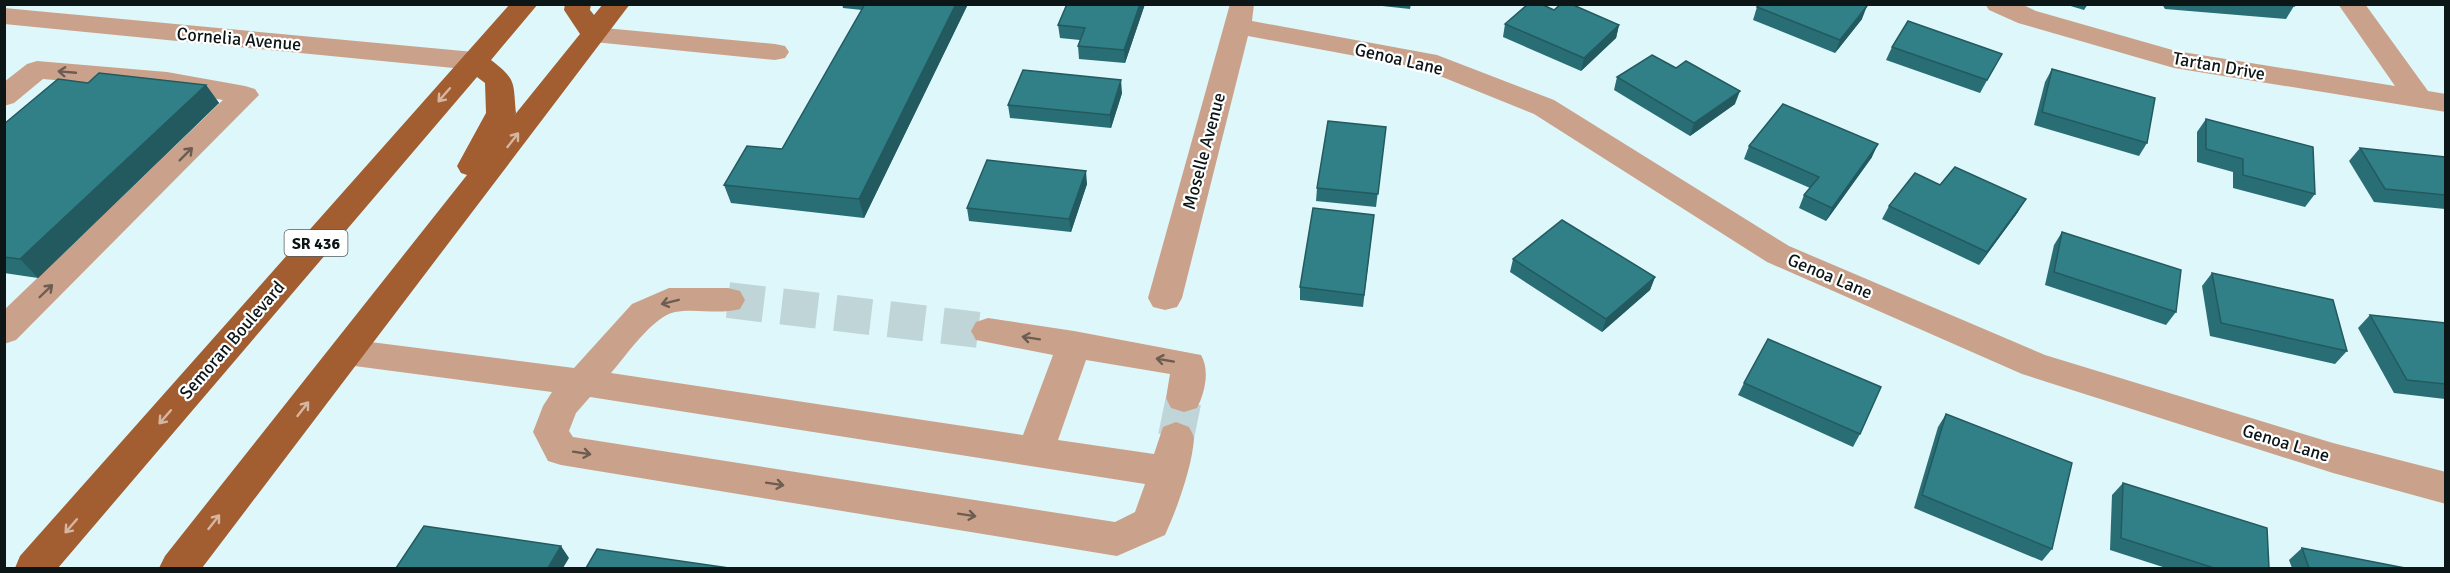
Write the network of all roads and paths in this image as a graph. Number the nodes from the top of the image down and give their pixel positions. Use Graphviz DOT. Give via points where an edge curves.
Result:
graph roads {
  1 [pos="525,4"];
  2 [pos="578,4"];
  3 [pos="618,4"];
  4 [pos="1998,4"];
  5 [pos="2351,4"];
  6 [pos="1239,15"];
  7 [pos="4,16"];
  8 [pos="594,34"];
  9 [pos="218,37"];
  10 [pos="775,52"];
  11 [pos="474,61"];
  12 [pos="167,81"];
  13 [pos="4,97"];
  14 [pos="2433,102"];
  15 [pos="426,252"];
  16 [pos="1165,298"];
  17 [pos="728,300"];
  18 [pos="987,331"];
  19 [pos="4,332"];
  20 [pos="1074,344"];
  21 [pos="347,352"];
  22 [pos="580,382"];
  23 [pos="1184,398"];
  24 [pos="1176,437"];
  25 [pos="1035,453"];
  26 [pos="1168,472"];
  27 [pos="2445,488"];
  28 [pos="34,568"];
  29 [pos="178,568"];
  1 -- 11 [label="main road, Semoran Boulevard / SR 436"];
  2 -- 8 [label="main road" via="577,10"];
  3 -- 8 [label="main road"];
  4 -- 14 [label="street, Tartan Drive" via="2027,17 2174,59"];
  5 -- 14 [label="street"];
  6 -- 16 [label="street, Moselle Avenue"];
  6 -- 27 [label="street, Genoa Lane" via="1427,61 1544,107 1778,254 2034,365 2332,458"];
  7 -- 9 [label="street, Cornelia Avenue"];
  8 -- 10 [label="street"];
  15 -- 8 [label="main road, one-way"];
  9 -- 11 [label="street, Cornelia Avenue"];
  9 -- 12 [label="street"];
  11 -- 15 [label="main road" via="499,80 501,113"];
  11 -- 28 [label="main road, Semoran Boulevard / SR 436, one-way"];
  12 -- 13 [label="street, one-way" via="37,70"];
  19 -- 12 [label="street, one-way" via="245,95"];
  15 -- 21 [label="main road"];
  17 -- 22 [label="street, one-way" via="669,300 644,313"];
  20 -- 18 [label="street, one-way"];
  23 -- 20 [label="street, one-way" via="1189,364"];
  20 -- 25 [label="street"];
  21 -- 22 [label="street"];
  29 -- 21 [label="main road, one-way"];
  22 -- 25 [label="street"];
  22 -- 26 [label="street, one-way" via="561,406 551,432 561,450 1117,538 1151,523"];
  24 -- 26 [label="street"];
  25 -- 26 [label="street"];
}
